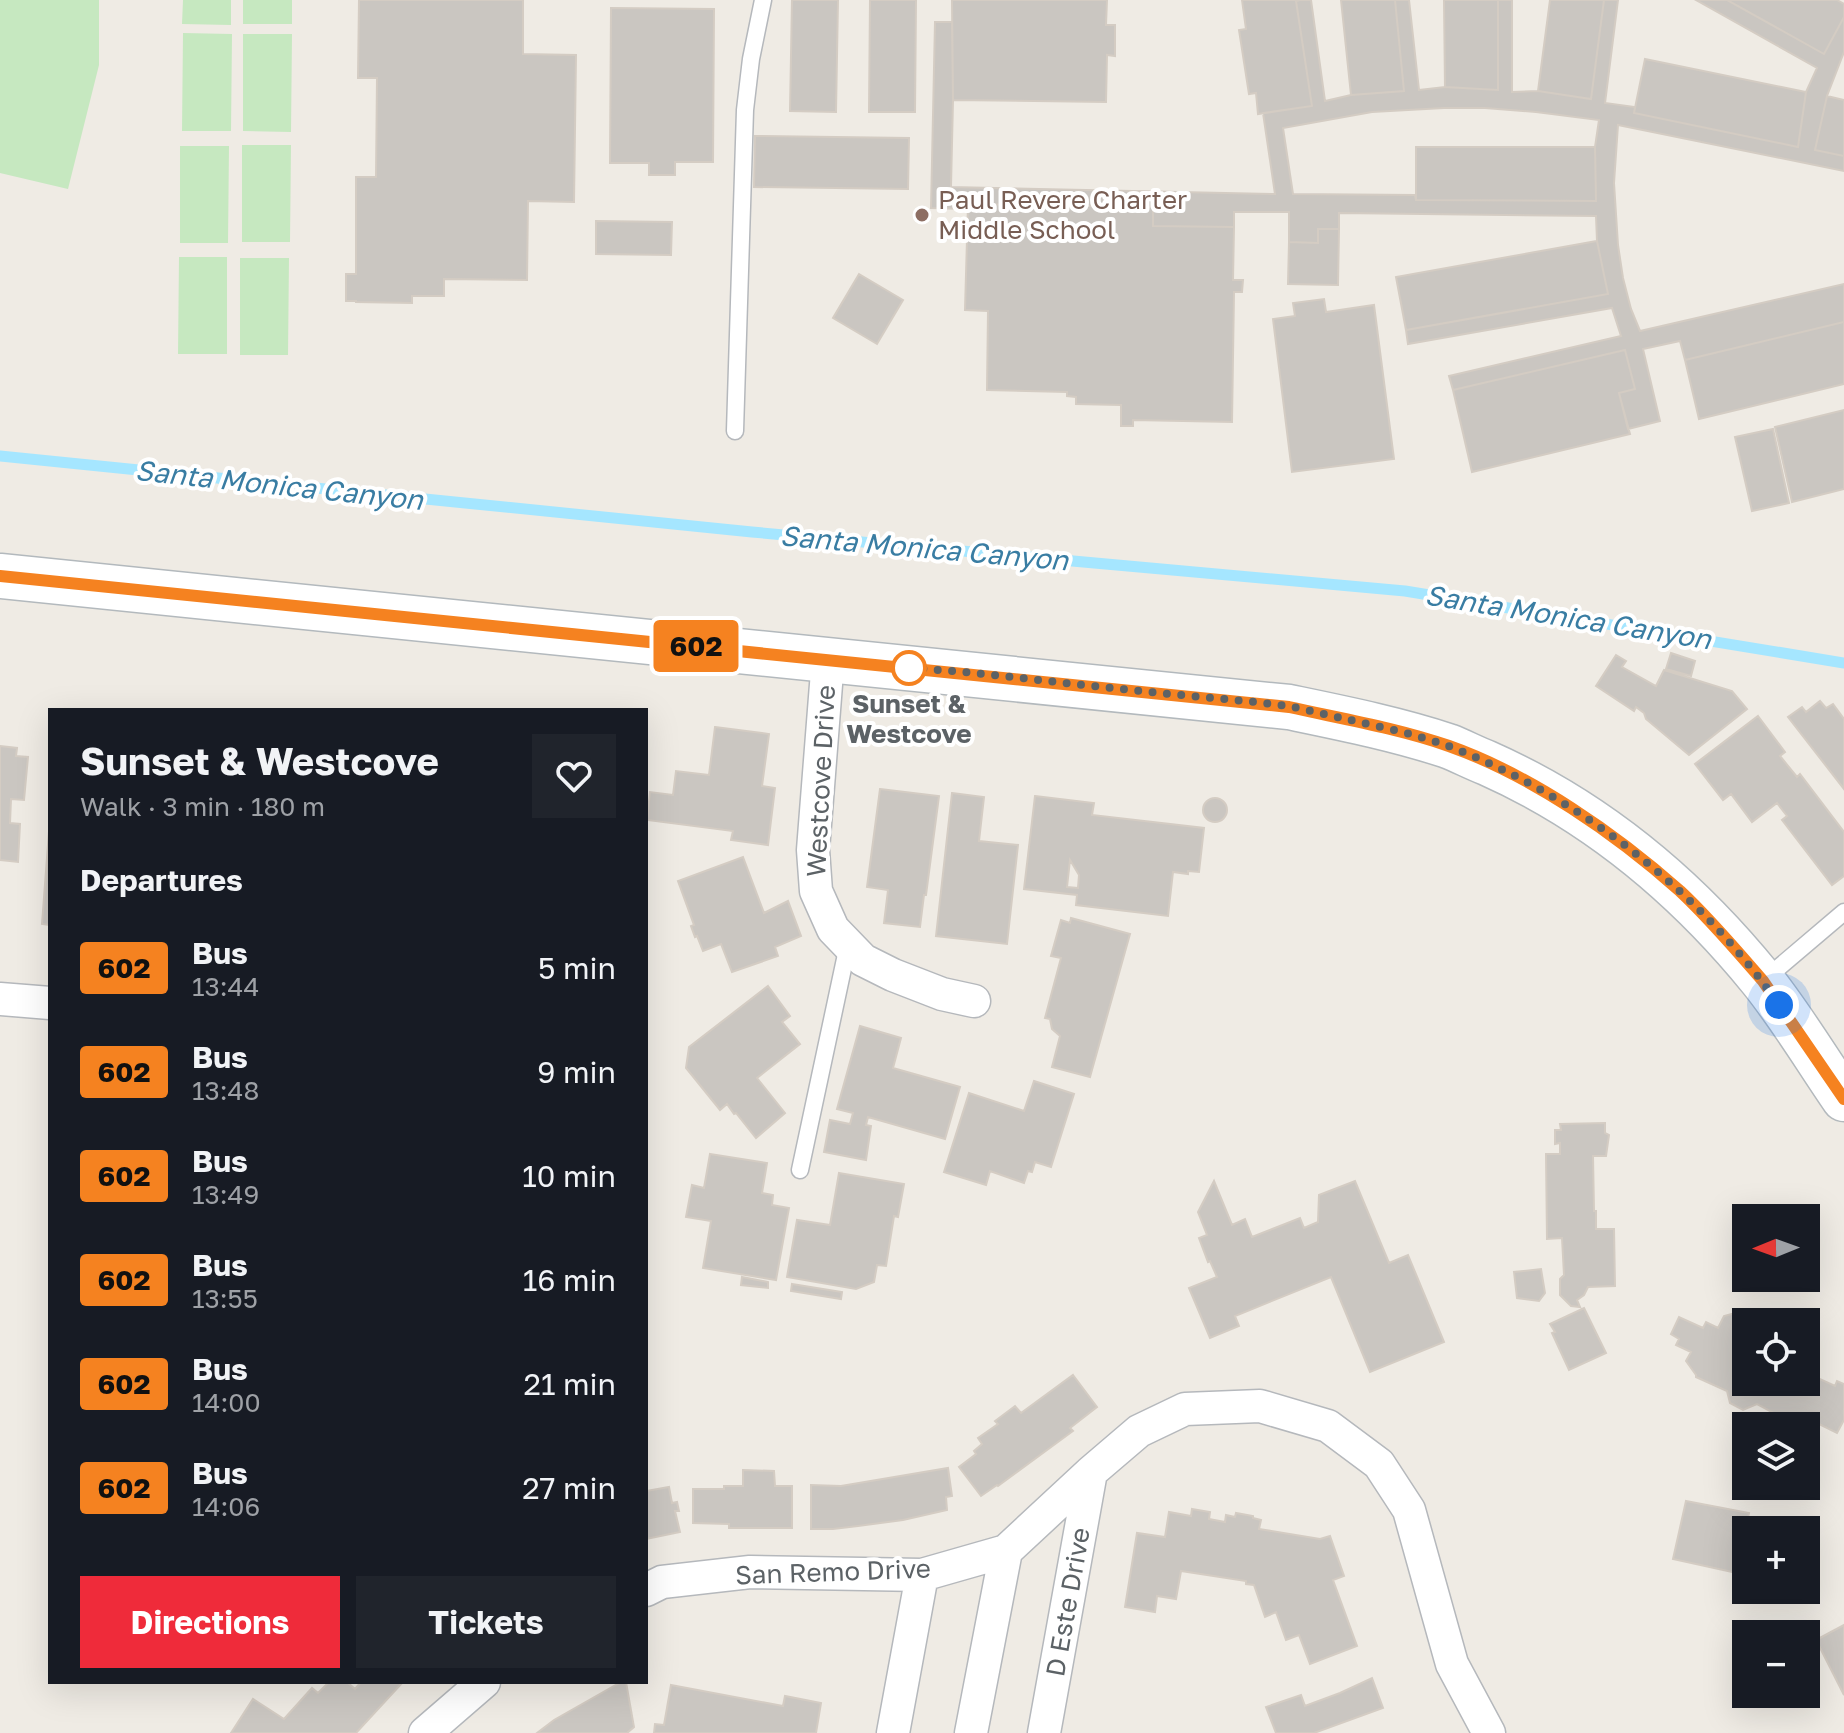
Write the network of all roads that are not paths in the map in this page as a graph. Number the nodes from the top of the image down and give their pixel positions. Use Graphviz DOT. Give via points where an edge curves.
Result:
graph roads {
  1 [pos="763,0"];
  2 [pos="735,431"];
  3 [pos="0,576"];
  4 [pos="828,659"];
  5 [pos="1844,912"];
  6 [pos="848,945"];
  7 [pos="1763,981"];
  8 [pos="0,999"];
  9 [pos="974,1001"];
  10 [pos="48,1003"];
  11 [pos="1844,1099"];
  12 [pos="800,1170"];
  13 [pos="1091,1472"];
  14 [pos="1006,1551"];
  15 [pos="922,1575"];
  16 [pos="648,1589"];
  17 [pos="482,1684"];
  18 [pos="425,1733"];
  19 [pos="893,1733"];
  20 [pos="971,1733"];
  21 [pos="1044,1733"];
  22 [pos="1489,1733"];
  1 -- 2 [label="lane" via="745,110"];
  3 -- 4 [label="main road"];
  4 -- 6 [label="street, Westcove Drive" via="813,850 816,891 833,929"];
  4 -- 7 [label="main road" via="1289,707 1450,747 1516,776 1629,849 1681,892"];
  5 -- 7 [label="lane"];
  6 -- 9 [label="street, Westcove Drive" via="863,960 893,975"];
  6 -- 12 [label="lane"];
  7 -- 11 [label="main road"];
  8 -- 10 [label="street"];
  13 -- 14 [label="street, San Remo Drive"];
  13 -- 21 [label="street, D Este Drive"];
  13 -- 22 [label="street, San Remo Drive" via="1139,1431 1185,1409 1260,1406 1328,1426 1379,1464 1409,1510 1452,1664"];
  14 -- 15 [label="street, San Remo Drive"];
  14 -- 20 [label="street"];
  15 -- 16 [label="street, San Remo Drive" via="750,1572 662,1582"];
  15 -- 19 [label="street"];
  17 -- 18 [label="street"];
}
